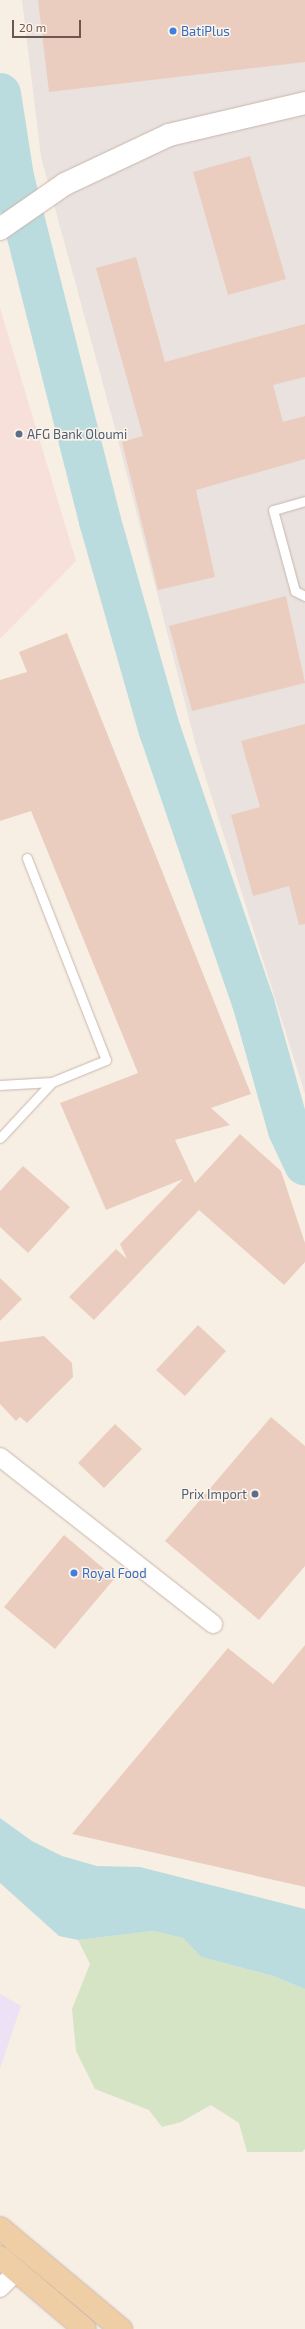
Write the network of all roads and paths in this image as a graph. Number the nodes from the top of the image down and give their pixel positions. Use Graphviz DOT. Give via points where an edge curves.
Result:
graph roads {
  1 [pos="305,103"];
  2 [pos="0,229"];
  3 [pos="305,501"];
  4 [pos="305,596"];
  5 [pos="26,858"];
  6 [pos="52,1082"];
  7 [pos="0,1085"];
  8 [pos="0,1138"];
  9 [pos="0,1457"];
  10 [pos="212,1624"];
  11 [pos="0,2228"];
  12 [pos="0,2257"];
  13 [pos="17,2271"];
  14 [pos="0,2288"];
  15 [pos="85,2329"];
  16 [pos="121,2329"];
  1 -- 2 [label="main road" via="169,134 65,184"];
  3 -- 4 [label="lane" via="273,510 295,591"];
  5 -- 6 [label="lane" via="106,1060"];
  6 -- 7 [label="lane"];
  6 -- 8 [label="lane"];
  9 -- 10 [label="street"];
  11 -- 16 [label="main road"];
  12 -- 13 [label="main road"];
  13 -- 14 [label="street"];
  13 -- 15 [label="main road"];
}
